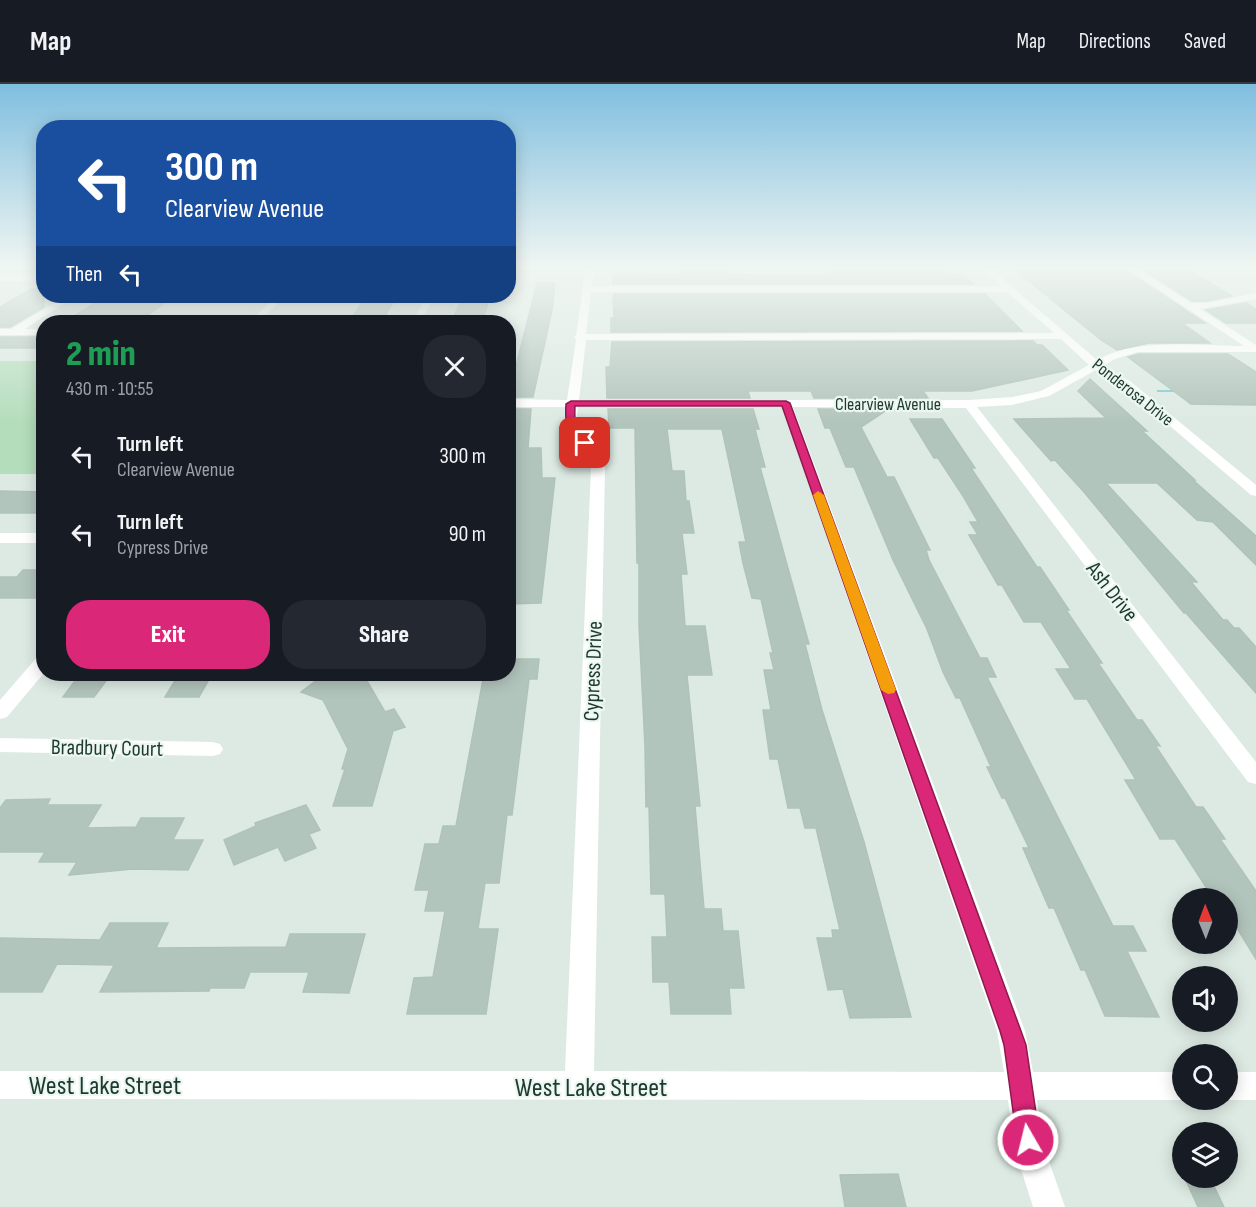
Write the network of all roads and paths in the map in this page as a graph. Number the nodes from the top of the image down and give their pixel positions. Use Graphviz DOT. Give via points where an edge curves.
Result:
graph roads {
  1 [pos="35,318"];
  2 [pos="582,318"];
  3 [pos="1043,318"];
  4 [pos="1210,318"];
  5 [pos="0,332"];
  6 [pos="13,332"];
  7 [pos="36,332"];
  8 [pos="1064,336"];
  9 [pos="579,337"];
  10 [pos="1256,349"];
  11 [pos="1096,365"];
  12 [pos="516,403"];
  13 [pos="786,403"];
  14 [pos="571,404"];
  15 [pos="969,404"];
  16 [pos="1256,492"];
  17 [pos="0,538"];
  18 [pos="36,538"];
  19 [pos="36,670"];
  20 [pos="0,713"];
  21 [pos="0,745"];
  22 [pos="213,749"];
  23 [pos="1256,777"];
  24 [pos="0,1085"];
  25 [pos="1021,1086"];
  26 [pos="1172,1086"];
  27 [pos="1238,1086"];
  28 [pos="1256,1086"];
  29 [pos="579,1087"];
  30 [pos="1049,1207"];
  1 -- 6 [label="street"];
  2 -- 9 [label="street, Cypress Drive"];
  3 -- 8 [label="street, Ponderosa Drive"];
  4 -- 10 [label="street"];
  5 -- 6 [label="street"];
  6 -- 7 [label="street"];
  8 -- 9 [label="street"];
  8 -- 11 [label="street, Ponderosa Drive"];
  9 -- 14 [label="street, Cypress Drive"];
  10 -- 11 [label="street, Clearview Avenue" via="1137,349"];
  11 -- 15 [label="street, Clearview Avenue" via="1045,394"];
  11 -- 16 [label="street, Ponderosa Drive" via="1127,384"];
  12 -- 14 [label="street, Clearview Avenue"];
  13 -- 14 [label="street, Clearview Avenue"];
  13 -- 15 [label="street, Clearview Avenue"];
  13 -- 25 [label="street" via="1011,1031"];
  14 -- 29 [label="street, Cypress Drive" via="574,434 585,443 598,468"];
  15 -- 23 [label="street, Ash Drive"];
  17 -- 18 [label="street"];
  19 -- 20 [label="street"];
  21 -- 22 [label="street, Bradbury Court"];
  24 -- 29 [label="street, West Lake Street"];
  25 -- 26 [label="street, West Lake Street"];
  25 -- 29 [label="street, West Lake Street"];
  25 -- 30 [label="street" via="1029,1147"];
  27 -- 28 [label="street"];
}
